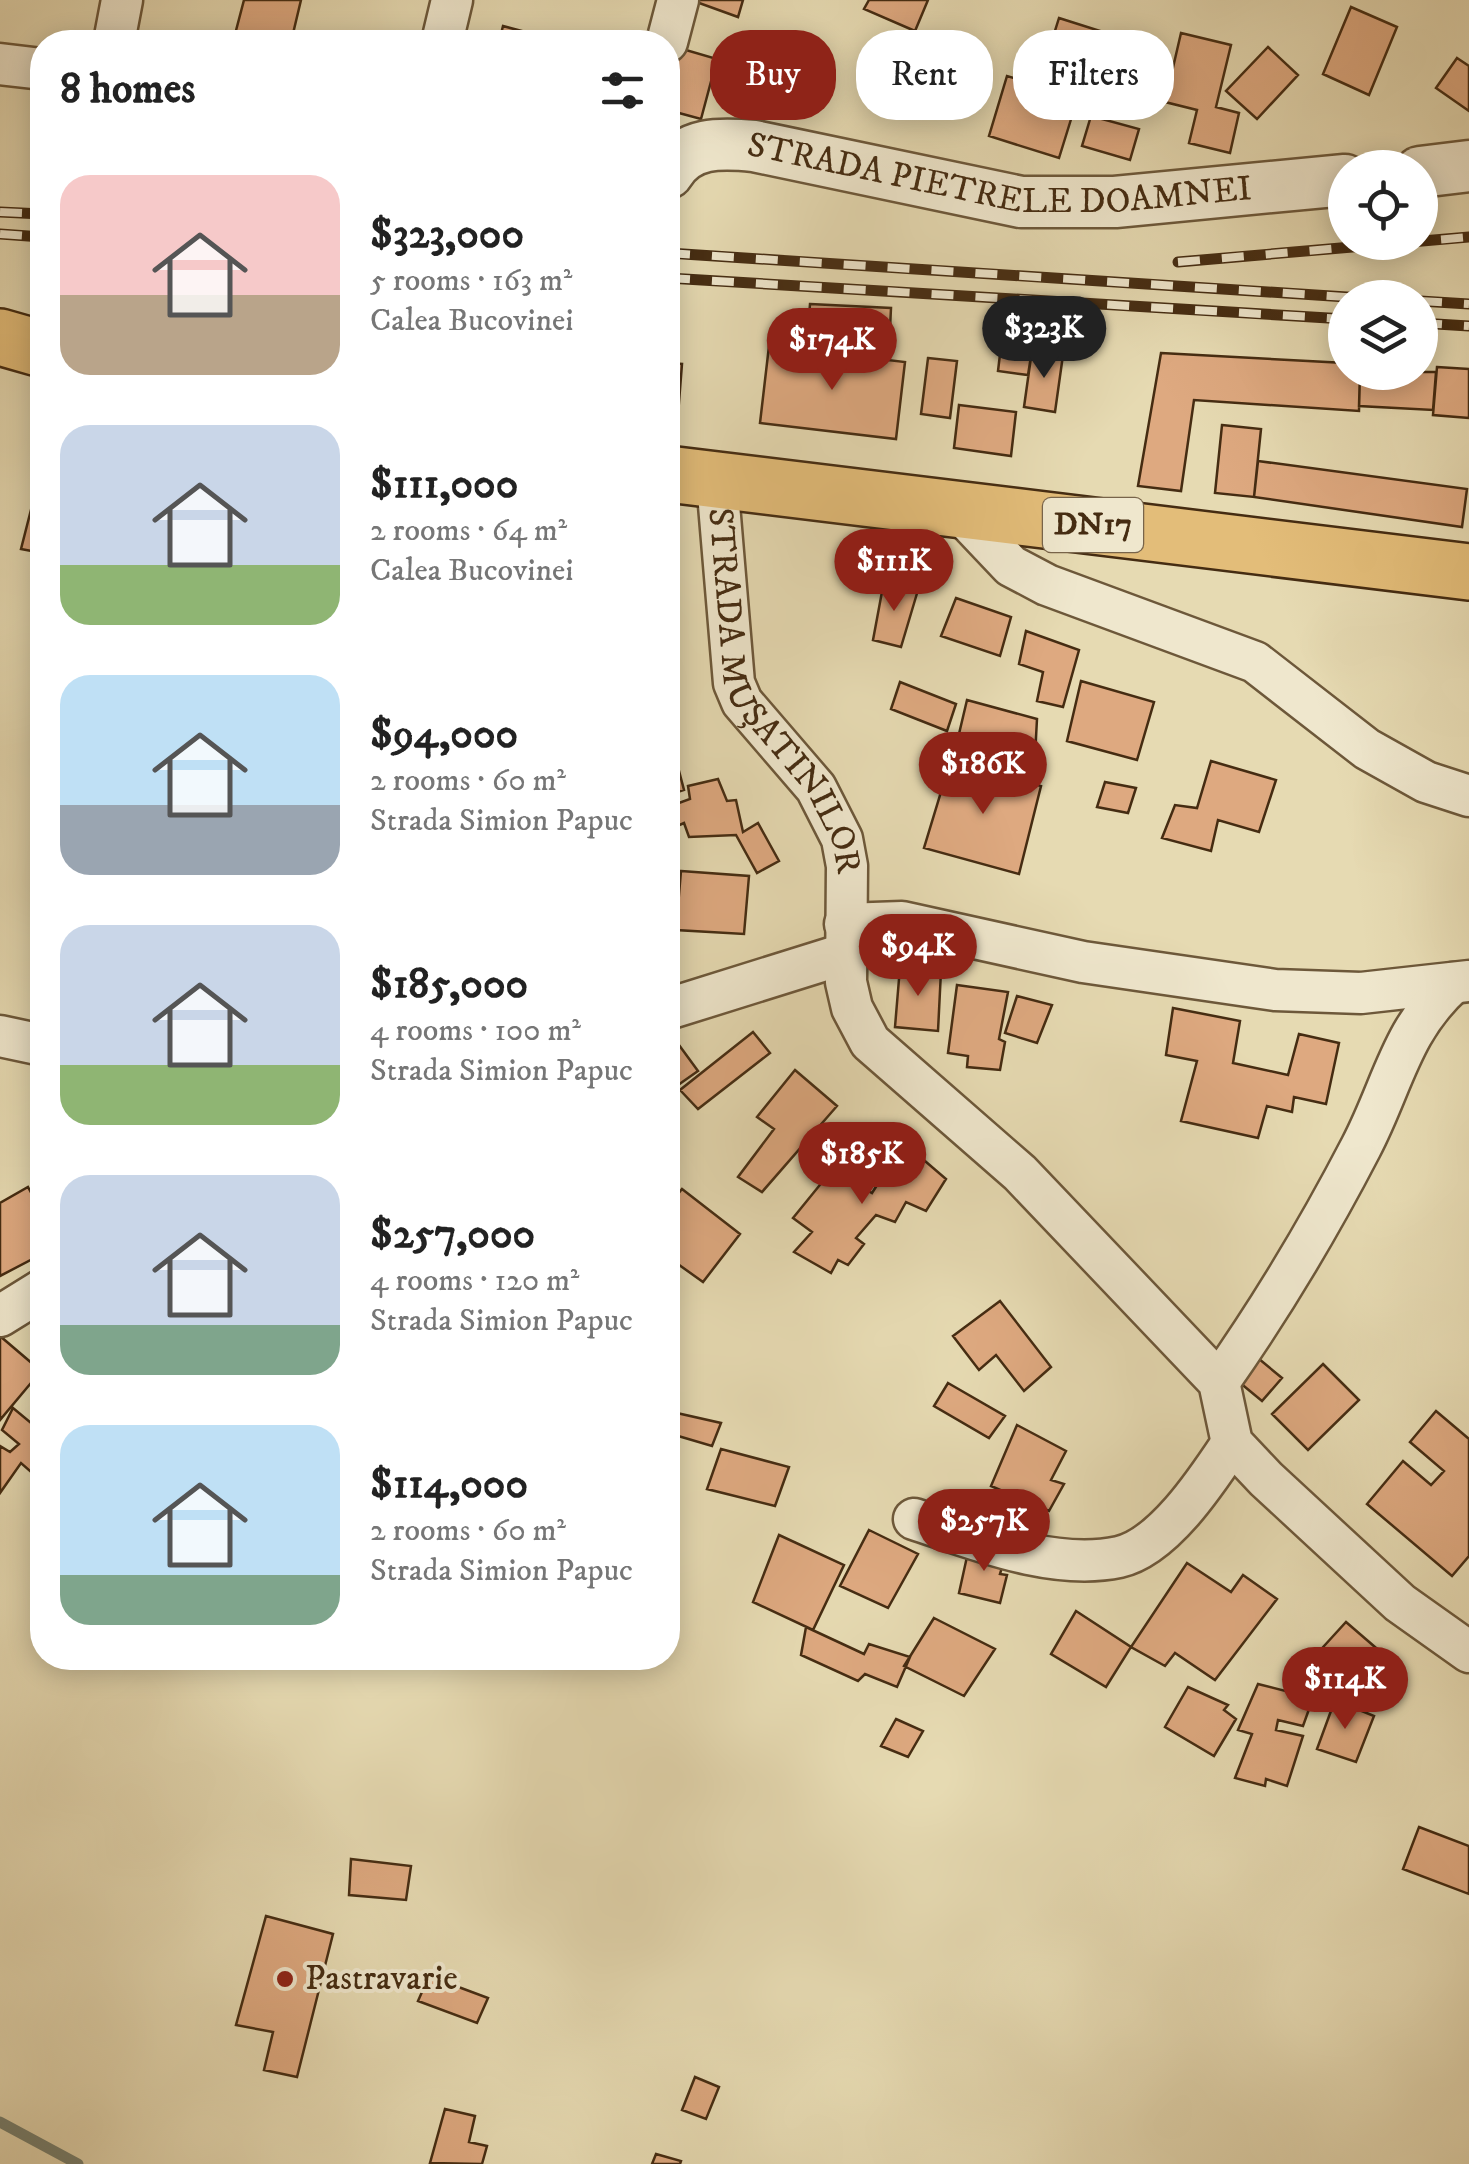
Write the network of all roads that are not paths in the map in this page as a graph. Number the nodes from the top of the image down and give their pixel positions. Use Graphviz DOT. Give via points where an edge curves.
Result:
graph roads {
  1 [pos="122,0"];
  2 [pos="452,0"];
  3 [pos="678,0"];
  4 [pos="116,30"];
  5 [pos="445,30"];
  6 [pos="670,30"];
  7 [pos="0,64"];
  8 [pos="30,68"];
  9 [pos="680,152"];
  10 [pos="1469,166"];
  11 [pos="1438,170"];
  12 [pos="1328,182"];
  13 [pos="0,337"];
  14 [pos="30,346"];
  15 [pos="692,478"];
  16 [pos="957,509"];
  17 [pos="1469,572"];
  18 [pos="1469,796"];
  19 [pos="844,939"];
  20 [pos="1461,982"];
  21 [pos="680,1003"];
  22 [pos="0,1036"];
  23 [pos="30,1042"];
  24 [pos="30,1297"];
  25 [pos="0,1316"];
  26 [pos="1218,1382"];
  27 [pos="1232,1443"];
  28 [pos="914,1519"];
  29 [pos="1469,1652"];
  1 -- 4 [label="street"];
  2 -- 5 [label="street"];
  3 -- 6 [label="street"];
  7 -- 8 [label="street"];
  9 -- 12 [label="street, STRADA PIETRELE DOAMNEI" via="714,144 754,146 1021,202 1115,202"];
  10 -- 11 [label="street"];
  13 -- 14 [label="highway"];
  15 -- 16 [label="highway, DN17"];
  15 -- 19 [label="street, STRADA MUȘATINILOR" via="734,683 742,702 831,812 847,866"];
  16 -- 17 [label="highway, DN17"];
  16 -- 18 [label="street" via="1011,566 1256,662 1367,749 1426,782"];
  19 -- 20 [label="street" via="902,922 1083,962 1275,990 1361,993"];
  19 -- 21 [label="street"];
  19 -- 26 [label="street, STRADA MUȘATINILOR" via="852,1008 884,1057 1020,1173"];
  20 -- 26 [label="street" via="1415,1023 1362,1146"];
  22 -- 23 [label="street"];
  24 -- 25 [label="street"];
  26 -- 27 [label="street"];
  27 -- 28 [label="street" via="1168,1525 1122,1557 1078,1560 1022,1551"];
  27 -- 29 [label="street" via="1400,1603"];
}
